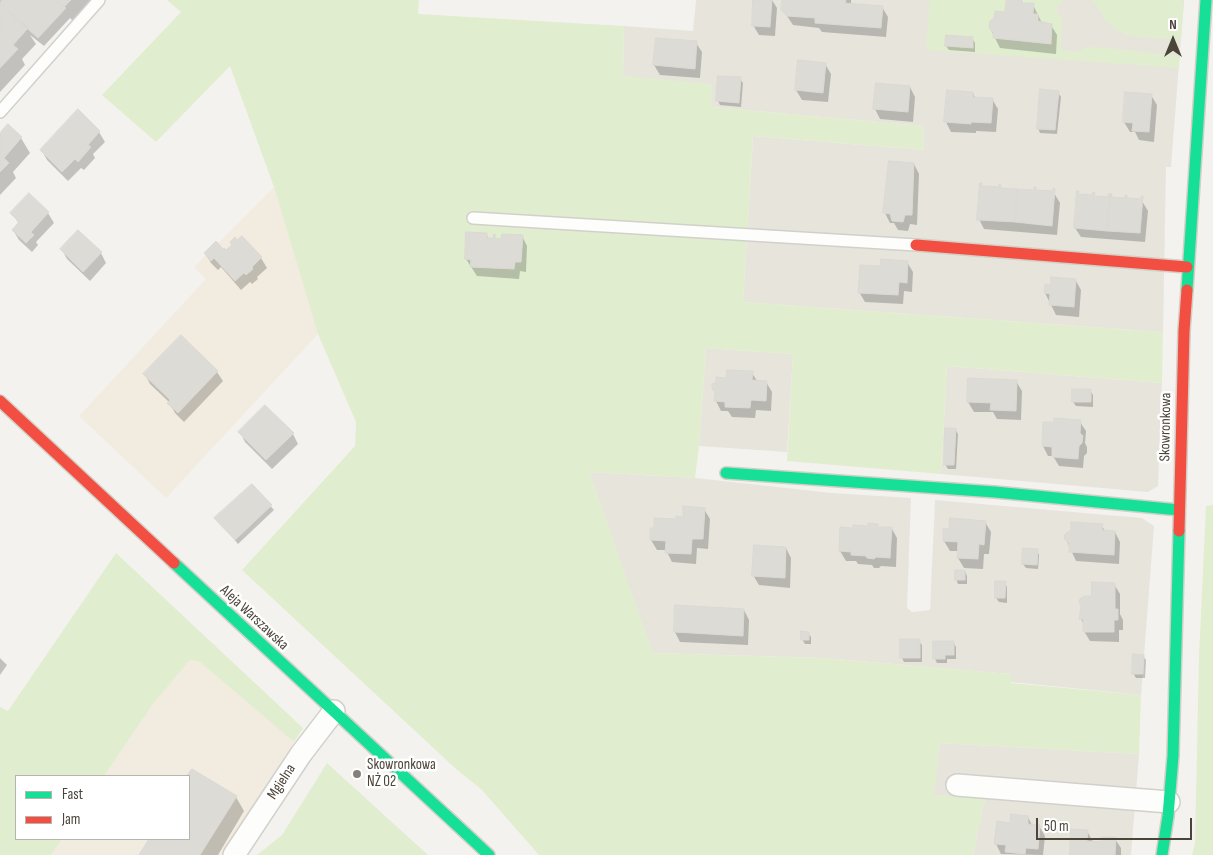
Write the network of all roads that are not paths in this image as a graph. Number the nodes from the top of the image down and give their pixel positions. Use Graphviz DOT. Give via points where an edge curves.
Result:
graph roads {
  1 [pos="99,0"];
  2 [pos="1208,3"];
  3 [pos="0,112"];
  4 [pos="473,218"];
  5 [pos="916,245"];
  6 [pos="1187,266"];
  7 [pos="0,401"];
  8 [pos="726,473"];
  9 [pos="1179,510"];
  10 [pos="334,711"];
  11 [pos="957,785"];
  12 [pos="1169,802"];
  13 [pos="234,855"];
  14 [pos="489,855"];
  15 [pos="1162,855"];
  1 -- 3 [label="lane"];
  2 -- 6 [label="street, Skowronkowa"];
  4 -- 5 [label="lane"];
  5 -- 6 [label="street"];
  6 -- 9 [label="street, Skowronkowa"];
  7 -- 10 [label="street, Aleja Warszawska"];
  8 -- 9 [label="street" via="995,492"];
  9 -- 12 [label="street, Skowronkowa" via="1174,750"];
  10 -- 13 [label="street, Mgielna" via="301,754"];
  10 -- 14 [label="street, Aleja Warszawska"];
  11 -- 12 [label="street"];
  12 -- 15 [label="street, Skowronkowa"];
}
